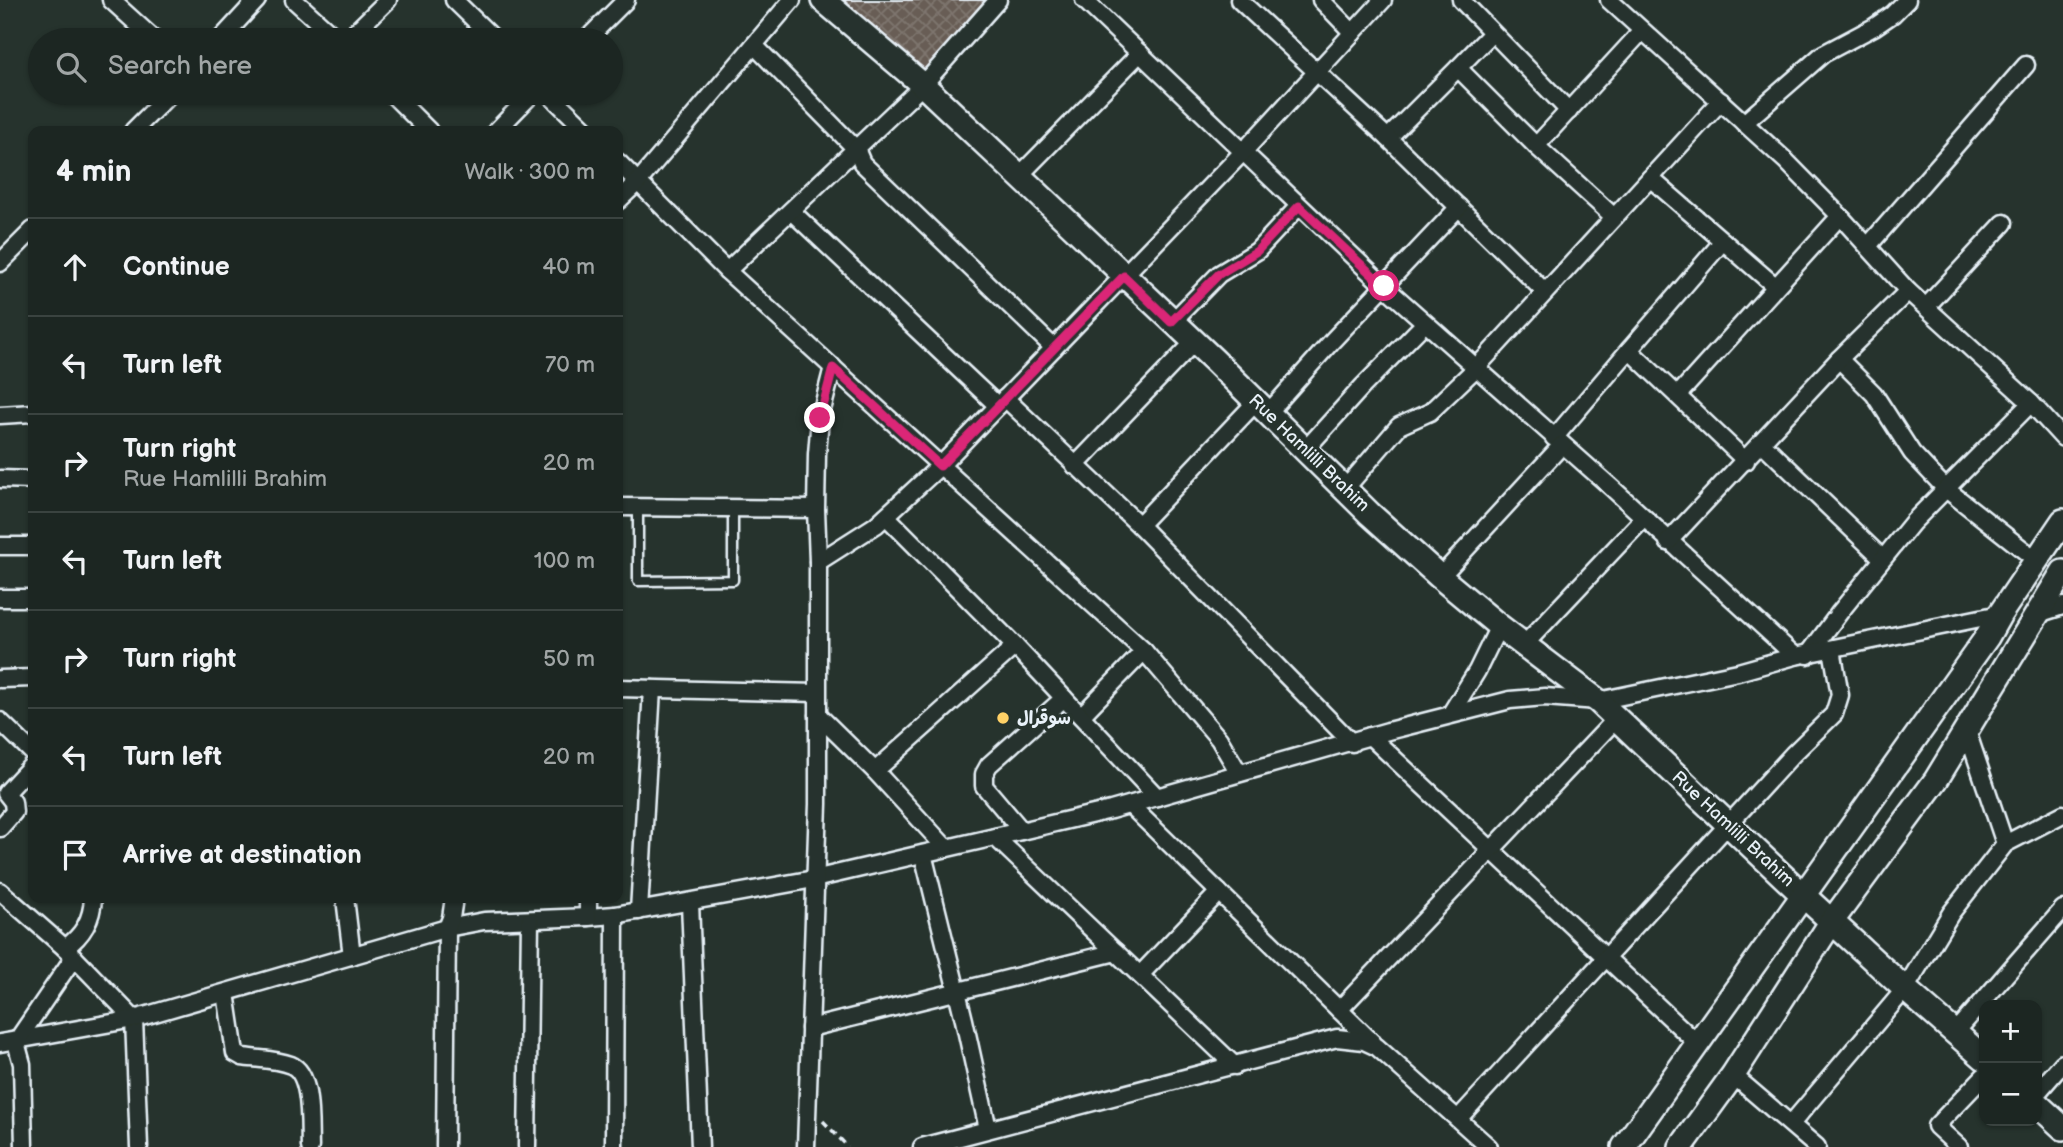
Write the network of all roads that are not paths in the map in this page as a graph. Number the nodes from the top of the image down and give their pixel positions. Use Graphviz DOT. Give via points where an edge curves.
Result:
graph roads {
  1 [pos="111,0"];
  2 [pos="257,0"];
  3 [pos="294,0"];
  4 [pos="388,0"];
  5 [pos="454,0"];
  6 [pos="626,0"];
  7 [pos="792,0"];
  8 [pos="823,0"];
  9 [pos="998,0"];
  10 [pos="1084,0"];
  11 [pos="1239,0"];
  12 [pos="1321,0"];
  13 [pos="1383,0"];
  14 [pos="1461,0"];
  15 [pos="1609,0"];
  16 [pos="1907,0"];
  17 [pos="142,28"];
  18 [pos="231,28"];
  19 [pos="325,28"];
  20 [pos="359,28"];
  21 [pos="483,28"];
  22 [pos="598,28"];
  23 [pos="1642,30"];
  24 [pos="1353,33"];
  25 [pos="1492,33"];
  26 [pos="754,46"];
  27 [pos="1140,53"];
  28 [pos="2026,65"];
  29 [pos="1458,68"];
  30 [pos="1318,72"];
  31 [pos="923,85"];
  32 [pos="1721,101"];
  33 [pos="159,105"];
  34 [pos="403,105"];
  35 [pos="521,105"];
  36 [pos="560,105"];
  37 [pos="1569,111"];
  38 [pos="1744,123"];
  39 [pos="138,126"];
  40 [pos="424,126"];
  41 [pos="501,126"];
  42 [pos="582,126"];
  43 [pos="1388,138"];
  44 [pos="1536,146"];
  45 [pos="856,149"];
  46 [pos="1243,152"];
  47 [pos="623,167"];
  48 [pos="1019,176"];
  49 [pos="1650,178"];
  50 [pos="638,183"];
  51 [pos="623,196"];
  52 [pos="1299,206"];
  53 [pos="1459,207"];
  54 [pos="791,211"];
  55 [pos="1840,216"];
  56 [pos="1614,217"];
  57 [pos="2004,223"];
  58 [pos="28,235"];
  59 [pos="1723,241"];
  60 [pos="1868,246"];
  61 [pos="0,263"];
  62 [pos="727,271"];
  63 [pos="1124,276"];
  64 [pos="1384,286"];
  65 [pos="1775,286"];
  66 [pos="1908,291"];
  67 [pos="1545,292"];
  68 [pos="1926,307"];
  69 [pos="1171,322"];
  70 [pos="1425,323"];
  71 [pos="1194,342"];
  72 [pos="1054,348"];
  73 [pos="1629,350"];
  74 [pos="1839,359"];
  75 [pos="833,368"];
  76 [pos="1475,369"];
  77 [pos="1678,395"];
  78 [pos="1001,402"];
  79 [pos="2031,403"];
  80 [pos="1262,407"];
  81 [pos="28,413"];
  82 [pos="0,415"];
  83 [pos="2063,439"];
  84 [pos="1558,442"];
  85 [pos="1762,443"];
  86 [pos="1305,450"];
  87 [pos="1746,461"];
  88 [pos="940,466"];
  89 [pos="1075,466"];
  90 [pos="0,480"];
  91 [pos="28,480"];
  92 [pos="1345,489"];
  93 [pos="1946,489"];
  94 [pos="623,507"];
  95 [pos="638,507"];
  96 [pos="733,508"];
  97 [pos="816,509"];
  98 [pos="886,516"];
  99 [pos="1644,518"];
  100 [pos="2063,521"];
  101 [pos="1139,525"];
  102 [pos="1668,542"];
  103 [pos="0,546"];
  104 [pos="28,546"];
  105 [pos="1882,558"];
  106 [pos="2035,559"];
  107 [pos="818,562"];
  108 [pos="2063,572"];
  109 [pos="1440,577"];
  110 [pos="0,598"];
  111 [pos="28,598"];
  112 [pos="2063,606"];
  113 [pos="2000,614"];
  114 [pos="2038,614"];
  115 [pos="1499,626"];
  116 [pos="1987,637"];
  117 [pos="1524,645"];
  118 [pos="1015,646"];
  119 [pos="1832,649"];
  120 [pos="2015,650"];
  121 [pos="1144,651"];
  122 [pos="1802,656"];
  123 [pos="28,678"];
  124 [pos="0,679"];
  125 [pos="623,688"];
  126 [pos="652,689"];
  127 [pos="817,693"];
  128 [pos="1065,698"];
  129 [pos="1598,701"];
  130 [pos="1451,713"];
  131 [pos="818,715"];
  132 [pos="1081,716"];
  133 [pos="1616,719"];
  134 [pos="0,721"];
  135 [pos="1967,731"];
  136 [pos="1370,736"];
  137 [pos="1352,743"];
  138 [pos="28,748"];
  139 [pos="28,768"];
  140 [pos="875,771"];
  141 [pos="1239,774"];
  142 [pos="3,790"];
  143 [pos="1157,797"];
  144 [pos="1130,804"];
  145 [pos="2063,814"];
  146 [pos="1728,824"];
  147 [pos="0,828"];
  148 [pos="1021,831"];
  149 [pos="995,837"];
  150 [pos="2005,844"];
  151 [pos="946,848"];
  152 [pos="1491,851"];
  153 [pos="923,854"];
  154 [pos="814,879"];
  155 [pos="0,891"];
  156 [pos="1219,892"];
  157 [pos="1804,896"];
  158 [pos="92,903"];
  159 [pos="346,903"];
  160 [pos="453,903"];
  161 [pos="588,903"];
  162 [pos="691,903"];
  163 [pos="2063,909"];
  164 [pos="639,911"];
  165 [pos="615,915"];
  166 [pos="588,917"];
  167 [pos="530,920"];
  168 [pos="1832,921"];
  169 [pos="447,928"];
  170 [pos="69,952"];
  171 [pos="1116,952"];
  172 [pos="352,956"];
  173 [pos="1607,957"];
  174 [pos="1140,975"];
  175 [pos="1905,989"];
  176 [pos="956,990"];
  177 [pos="226,993"];
  178 [pos="1339,1010"];
  179 [pos="134,1019"];
  180 [pos="810,1028"];
  181 [pos="1955,1033"];
  182 [pos="8,1042"];
  183 [pos="1698,1044"];
  184 [pos="1377,1047"];
  185 [pos="1979,1054"];
  186 [pos="2063,1063"];
  187 [pos="1235,1066"];
  188 [pos="1733,1075"];
  189 [pos="1979,1081"];
  190 [pos="2042,1087"];
  191 [pos="2042,1109"];
  192 [pos="1458,1119"];
  193 [pos="1791,1124"];
  194 [pos="2063,1128"];
  195 [pos="988,1129"];
  196 [pos="1810,1145"];
  197 [pos="24,1147"];
  198 [pos="139,1147"];
  199 [pos="310,1147"];
  200 [pos="445,1147"];
  201 [pos="527,1147"];
  202 [pos="614,1147"];
  203 [pos="700,1147"];
  204 [pos="806,1147"];
  205 [pos="922,1147"];
  206 [pos="1489,1147"];
  207 [pos="1624,1147"];
  208 [pos="1681,1147"];
  209 [pos="1959,1147"];
  1 -- 17 [label="street"];
  2 -- 18 [label="street"];
  3 -- 19 [label="street"];
  4 -- 20 [label="street"];
  5 -- 21 [label="street"];
  6 -- 22 [label="street"];
  7 -- 26 [label="street"];
  8 -- 31 [label="street, Rue Hamlilli Brahim"];
  9 -- 31 [label="street"];
  10 -- 27 [label="street"];
  11 -- 30 [label="street"];
  12 -- 24 [label="street"];
  13 -- 24 [label="street"];
  14 -- 25 [label="street"];
  15 -- 23 [label="street"];
  16 -- 38 [label="street" via="1874,27 1823,54"];
  23 -- 32 [label="street"];
  23 -- 37 [label="street"];
  24 -- 30 [label="street"];
  25 -- 29 [label="street"];
  25 -- 37 [label="street"];
  26 -- 45 [label="street"];
  26 -- 50 [label="street"];
  27 -- 46 [label="street"];
  27 -- 48 [label="street"];
  28 -- 60 [label="street"];
  29 -- 43 [label="street"];
  29 -- 44 [label="street"];
  30 -- 43 [label="street"];
  30 -- 46 [label="street"];
  31 -- 45 [label="street"];
  31 -- 48 [label="street, Rue Hamlilli Brahim"];
  32 -- 38 [label="street"];
  32 -- 49 [label="street"];
  33 -- 39 [label="street"];
  34 -- 40 [label="street"];
  35 -- 41 [label="street"];
  36 -- 42 [label="street"];
  37 -- 44 [label="street"];
  38 -- 55 [label="street"];
  43 -- 53 [label="street"];
  44 -- 56 [label="street"];
  45 -- 54 [label="street"];
  45 -- 72 [label="street" via="862,163"];
  46 -- 52 [label="street"];
  46 -- 63 [label="street"];
  47 -- 50 [label="street"];
  48 -- 63 [label="street, Rue Hamlilli Brahim"];
  49 -- 56 [label="street"];
  49 -- 59 [label="street"];
  50 -- 51 [label="street"];
  50 -- 62 [label="street"];
  52 -- 64 [label="street"];
  52 -- 69 [label="street" via="1257,251 1219,274"];
  53 -- 64 [label="street"];
  53 -- 67 [label="street"];
  54 -- 62 [label="street"];
  54 -- 78 [label="street"];
  55 -- 60 [label="street"];
  55 -- 65 [label="street"];
  56 -- 67 [label="street"];
  57 -- 68 [label="street"];
  58 -- 61 [label="street"];
  59 -- 65 [label="street"];
  59 -- 73 [label="street"];
  60 -- 66 [label="street"];
  62 -- 75 [label="street"];
  63 -- 69 [label="street, Rue Hamlilli Brahim"];
  63 -- 72 [label="street"];
  64 -- 70 [label="street"];
  64 -- 80 [label="street"];
  65 -- 77 [label="street"];
  66 -- 68 [label="street"];
  66 -- 74 [label="street"];
  67 -- 76 [label="street"];
  68 -- 79 [label="street"];
  69 -- 71 [label="street, Rue Hamlilli Brahim"];
  70 -- 76 [label="street"];
  70 -- 86 [label="street"];
  71 -- 80 [label="street, Rue Hamlilli Brahim"];
  71 -- 89 [label="street"];
  72 -- 78 [label="street"];
  73 -- 77 [label="street"];
  73 -- 84 [label="street"];
  74 -- 85 [label="street"];
  74 -- 93 [label="street" via="1874,394 1912,453"];
  75 -- 88 [label="street"];
  75 -- 97 [label="street" via="820,418"];
  76 -- 84 [label="street"];
  76 -- 92 [label="street" via="1430,412 1399,426"];
  77 -- 87 [label="street"];
  78 -- 88 [label="street"];
  78 -- 89 [label="street"];
  79 -- 83 [label="street"];
  79 -- 93 [label="street"];
  80 -- 86 [label="street, Rue Hamlilli Brahim"];
  80 -- 101 [label="street"];
  81 -- 82 [label="street"];
  84 -- 99 [label="street"];
  84 -- 109 [label="street"];
  85 -- 87 [label="street"];
  85 -- 105 [label="street"];
  86 -- 92 [label="street, Rue Hamlilli Brahim"];
  87 -- 102 [label="street"];
  88 -- 98 [label="street"];
  88 -- 121 [label="street"];
  89 -- 101 [label="street"];
  90 -- 91 [label="street"];
  92 -- 109 [label="street, Rue Hamlilli Brahim"];
  93 -- 105 [label="street"];
  93 -- 106 [label="street"];
  94 -- 95 [label="street"];
  95 -- 96 [label="street"];
  95 -- 96 [label="lane" via="638,581 733,580"];
  96 -- 97 [label="street"];
  97 -- 107 [label="street"];
  98 -- 107 [label="street"];
  98 -- 118 [label="street"];
  99 -- 102 [label="street"];
  99 -- 117 [label="street"];
  100 -- 106 [label="street"];
  101 -- 137 [label="street"];
  102 -- 122 [label="street"];
  103 -- 104 [label="street"];
  105 -- 122 [label="street"];
  106 -- 113 [label="street"];
  107 -- 127 [label="street"];
  108 -- 114 [label="street"];
  109 -- 115 [label="street, Rue Hamlilli Brahim"];
  110 -- 111 [label="street"];
  112 -- 114 [label="street"];
  113 -- 116 [label="street"];
  113 -- 119 [label="street"];
  114 -- 120 [label="street"];
  115 -- 117 [label="street, Rue Hamlilli Brahim"];
  115 -- 130 [label="street"];
  116 -- 120 [label="street"];
  116 -- 157 [label="street"];
  117 -- 129 [label="street, Rue Hamlilli Brahim"];
  118 -- 128 [label="street"];
  118 -- 140 [label="street"];
  119 -- 122 [label="street"];
  119 -- 146 [label="street" via="1840,695 1834,714"];
  120 -- 135 [label="street"];
  121 -- 132 [label="street"];
  121 -- 141 [label="street" via="1219,739"];
  122 -- 129 [label="street"];
  123 -- 124 [label="street"];
  125 -- 126 [label="street"];
  126 -- 127 [label="street"];
  126 -- 164 [label="street"];
  127 -- 131 [label="street"];
  128 -- 132 [label="street"];
  128 -- 148 [label="street" via="984,774 984,786"];
  129 -- 130 [label="street" via="1533,698"];
  129 -- 133 [label="street, Rue Hamlilli Brahim"];
  130 -- 136 [label="street"];
  131 -- 140 [label="street"];
  131 -- 154 [label="street"];
  132 -- 143 [label="street"];
  133 -- 146 [label="street, Rue Hamlilli Brahim"];
  133 -- 152 [label="street"];
  134 -- 138 [label="street"];
  135 -- 150 [label="street"];
  135 -- 168 [label="street"];
  136 -- 137 [label="street"];
  136 -- 152 [label="street"];
  137 -- 141 [label="street"];
  139 -- 142 [label="street"];
  140 -- 151 [label="street"];
  141 -- 143 [label="street"];
  142 -- 147 [label="street" via="14,812"];
  143 -- 144 [label="street"];
  144 -- 148 [label="street"];
  144 -- 156 [label="street"];
  145 -- 150 [label="street"];
  146 -- 157 [label="street, Rue Hamlilli Brahim"];
  146 -- 173 [label="street"];
  148 -- 149 [label="street"];
  149 -- 151 [label="street"];
  149 -- 171 [label="street"];
  150 -- 175 [label="street" via="1951,912"];
  151 -- 153 [label="street"];
  152 -- 173 [label="street"];
  152 -- 178 [label="street"];
  153 -- 154 [label="street"];
  153 -- 176 [label="street"];
  154 -- 162 [label="street"];
  154 -- 180 [label="street"];
  155 -- 170 [label="street"];
  156 -- 174 [label="street"];
  156 -- 178 [label="street"];
  157 -- 168 [label="street, Rue Hamlilli Brahim"];
  157 -- 183 [label="street"];
  158 -- 170 [label="street" via="88,924"];
  159 -- 172 [label="street"];
  160 -- 169 [label="street"];
  161 -- 166 [label="street"];
  162 -- 164 [label="street"];
  162 -- 203 [label="street"];
  163 -- 181 [label="street"];
  164 -- 165 [label="street"];
  165 -- 166 [label="street"];
  165 -- 202 [label="street"];
  166 -- 167 [label="street"];
  167 -- 169 [label="street"];
  167 -- 201 [label="street"];
  168 -- 175 [label="street, Rue Hamlilli Brahim"];
  168 -- 188 [label="street"];
  169 -- 172 [label="street"];
  169 -- 200 [label="street"];
  170 -- 179 [label="street"];
  170 -- 182 [label="street"];
  171 -- 174 [label="street"];
  171 -- 176 [label="street"];
  172 -- 177 [label="street"];
  173 -- 183 [label="street"];
  173 -- 192 [label="street"];
  174 -- 187 [label="street"];
  175 -- 181 [label="street, Rue Hamlilli Brahim"];
  175 -- 193 [label="street"];
  176 -- 180 [label="street"];
  176 -- 195 [label="street"];
  177 -- 179 [label="street"];
  177 -- 199 [label="street" via="235,1053 284,1063 302,1074 307,1087"];
  178 -- 184 [label="street"];
  179 -- 182 [label="street"];
  179 -- 198 [label="street"];
  180 -- 204 [label="street"];
  181 -- 185 [label="street, Rue Hamlilli Brahim"];
  182 -- 197 [label="street" via="22,1064"];
  183 -- 207 [label="street"];
  184 -- 187 [label="street" via="1337,1038"];
  184 -- 192 [label="street"];
  186 -- 190 [label="street"];
  187 -- 195 [label="street"];
  188 -- 193 [label="street"];
  188 -- 208 [label="street"];
  189 -- 209 [label="street" via="1936,1126"];
  191 -- 194 [label="street"];
  192 -- 206 [label="street"];
  193 -- 196 [label="street"];
  195 -- 205 [label="street"];
}
